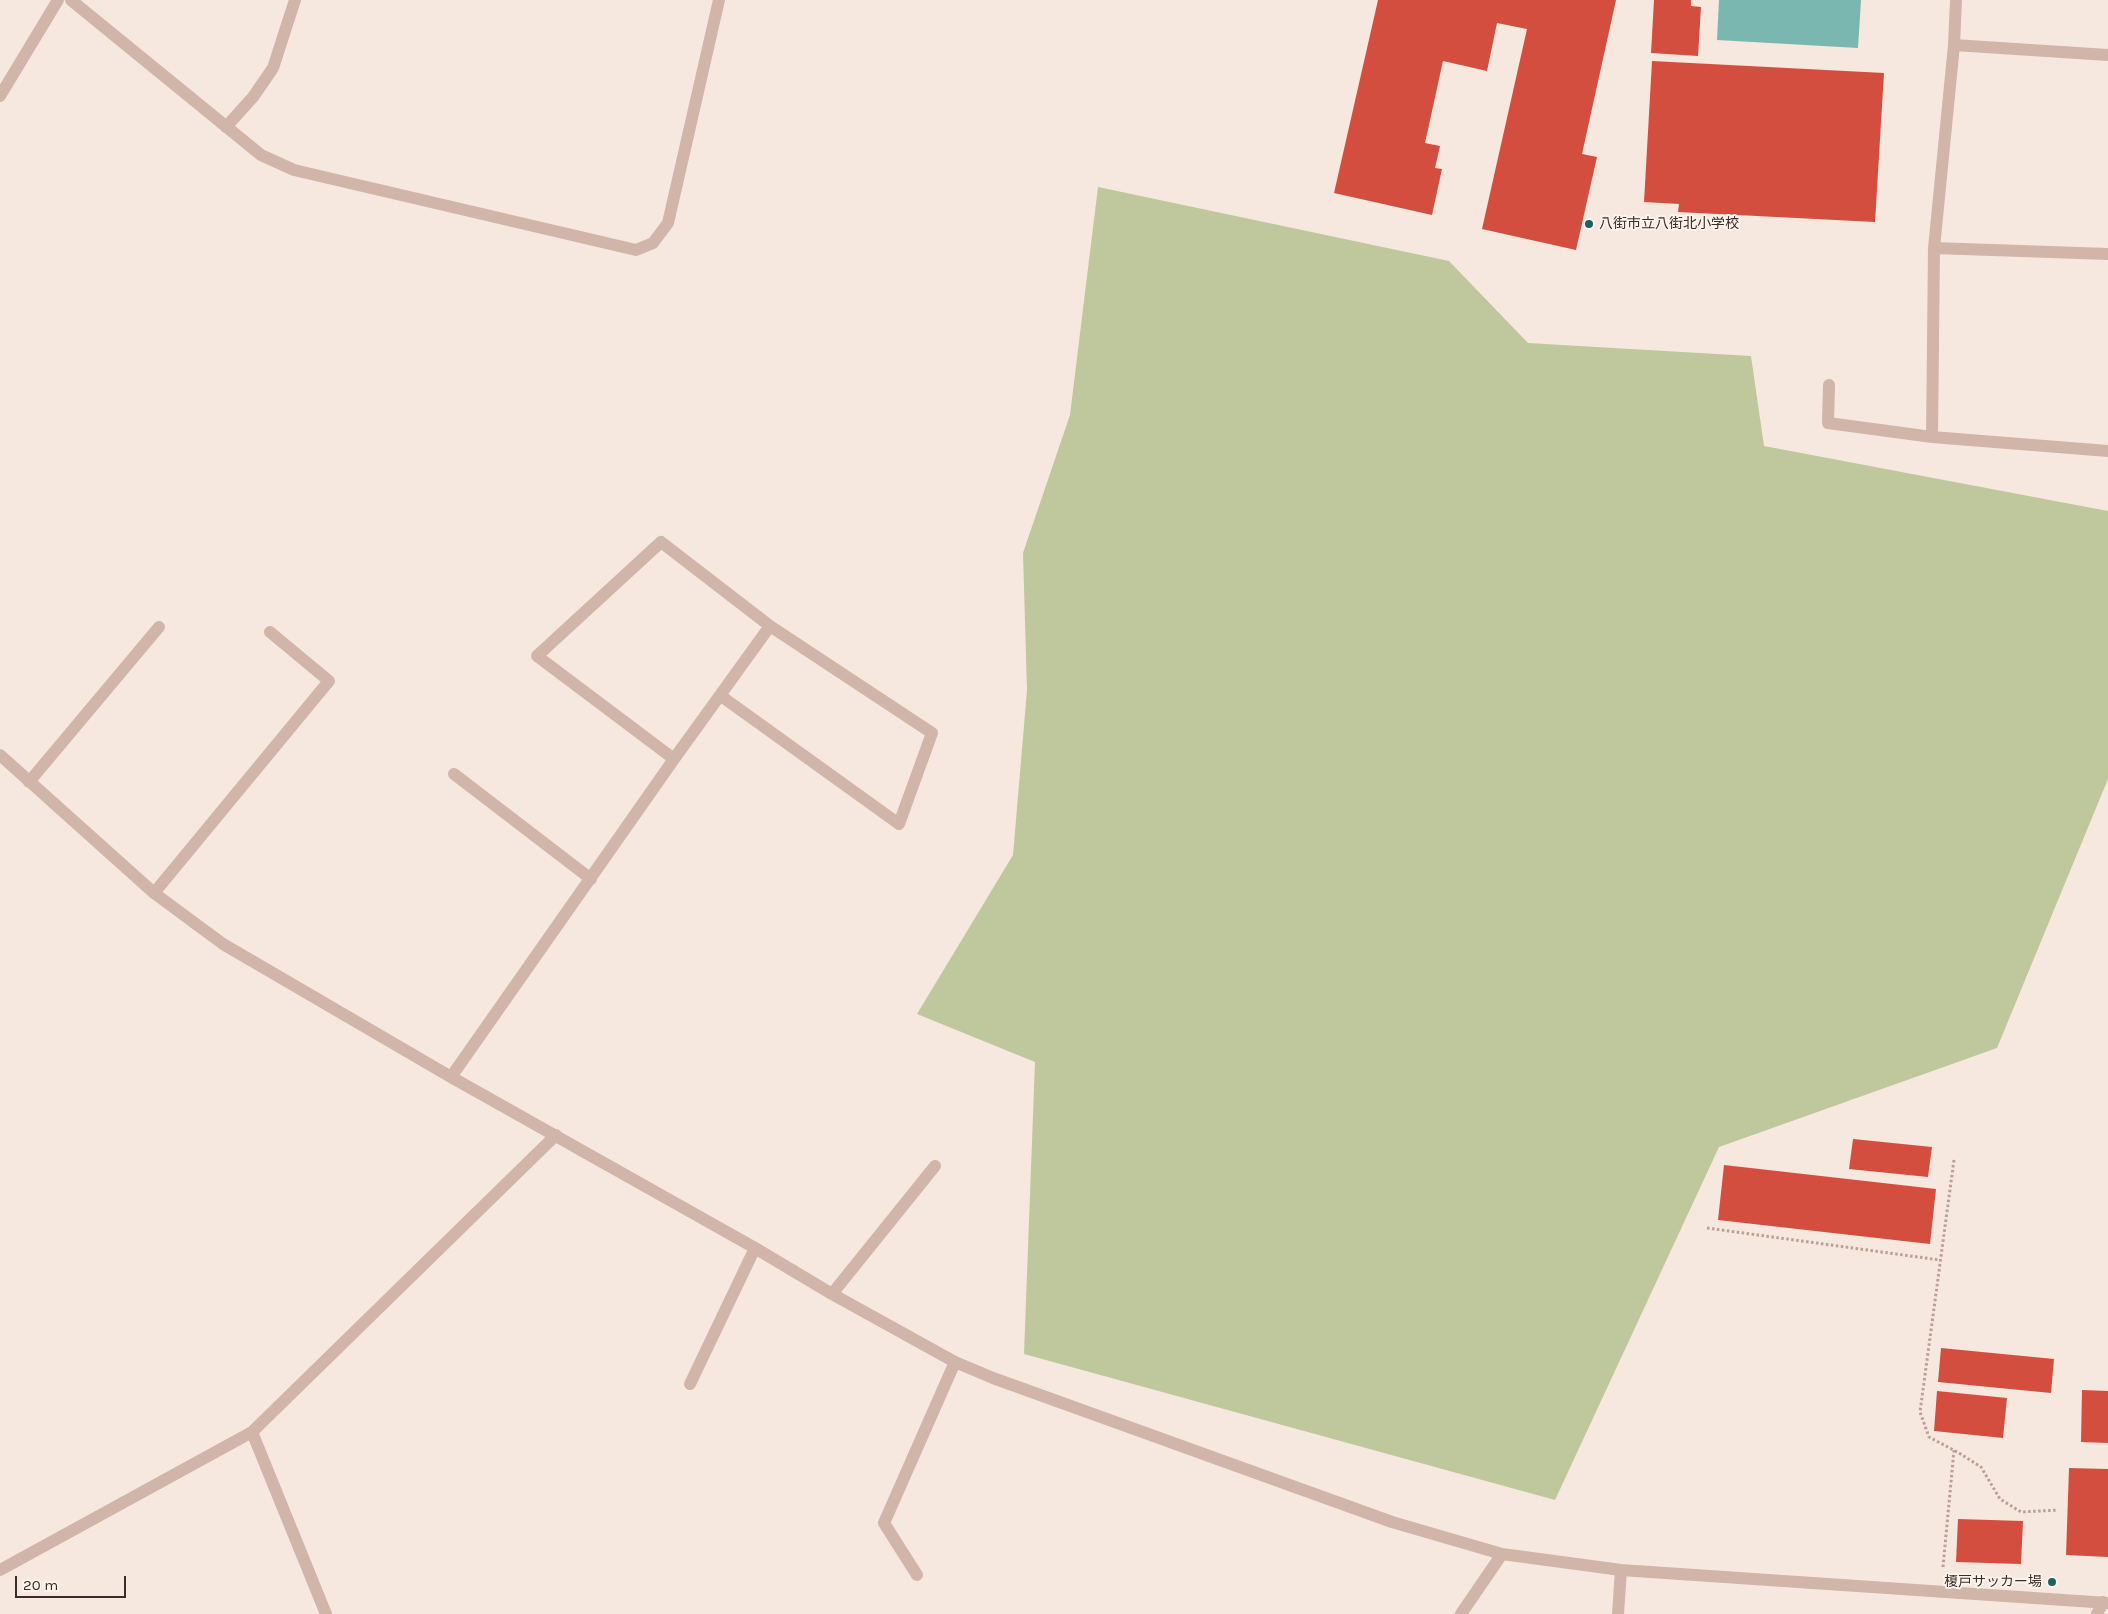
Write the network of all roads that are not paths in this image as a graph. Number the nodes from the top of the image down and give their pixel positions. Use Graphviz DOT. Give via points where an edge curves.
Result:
graph roads {
  1 [pos="58,0"];
  2 [pos="71,0"];
  3 [pos="294,0"];
  4 [pos="719,0"];
  5 [pos="1956,0"];
  6 [pos="1954,45"];
  7 [pos="2108,56"];
  8 [pos="0,96"];
  9 [pos="226,127"];
  10 [pos="1934,248"];
  11 [pos="2108,254"];
  12 [pos="1828,385"];
  13 [pos="1932,437"];
  14 [pos="2108,452"];
  15 [pos="770,626"];
  16 [pos="159,627"];
  17 [pos="270,632"];
  18 [pos="721,696"];
  19 [pos="0,754"];
  20 [pos="674,759"];
  21 [pos="454,774"];
  22 [pos="29,782"];
  23 [pos="591,879"];
  24 [pos="154,893"];
  25 [pos="452,1077"];
  26 [pos="556,1135"];
  27 [pos="935,1166"];
  28 [pos="755,1248"];
  29 [pos="832,1294"];
  30 [pos="955,1362"];
  31 [pos="690,1384"];
  32 [pos="252,1432"];
  33 [pos="1502,1554"];
  34 [pos="0,1570"];
  35 [pos="1621,1570"];
  36 [pos="916,1575"];
  37 [pos="2103,1606"];
  38 [pos="326,1614"];
  39 [pos="1462,1614"];
  40 [pos="1618,1614"];
  1 -- 8 [label="street"];
  2 -- 9 [label="street"];
  3 -- 9 [label="street" via="272,68"];
  4 -- 9 [label="street" via="668,223 653,243 636,250 294,170 261,155"];
  5 -- 6 [label="street"];
  6 -- 7 [label="street"];
  6 -- 10 [label="street"];
  10 -- 11 [label="street"];
  10 -- 13 [label="street"];
  12 -- 13 [label="street" via="1828,423"];
  13 -- 14 [label="street"];
  15 -- 18 [label="street"];
  15 -- 18 [label="street" via="932,733 899,824"];
  15 -- 20 [label="street" via="661,542 537,656"];
  16 -- 22 [label="street"];
  17 -- 24 [label="street" via="329,681"];
  18 -- 20 [label="street"];
  19 -- 22 [label="street"];
  20 -- 23 [label="street"];
  21 -- 23 [label="street"];
  22 -- 24 [label="street"];
  23 -- 25 [label="street"];
  24 -- 25 [label="street" via="223,944"];
  25 -- 26 [label="street"];
  26 -- 28 [label="street"];
  26 -- 32 [label="street"];
  27 -- 29 [label="street"];
  28 -- 29 [label="street"];
  28 -- 31 [label="street"];
  29 -- 30 [label="street"];
  30 -- 33 [label="street" via="1382,1519"];
  30 -- 36 [label="street" via="884,1522"];
  32 -- 34 [label="street"];
  32 -- 38 [label="street"];
  33 -- 35 [label="street"];
  33 -- 39 [label="street"];
  35 -- 37 [label="street"];
  35 -- 40 [label="street"];
}
